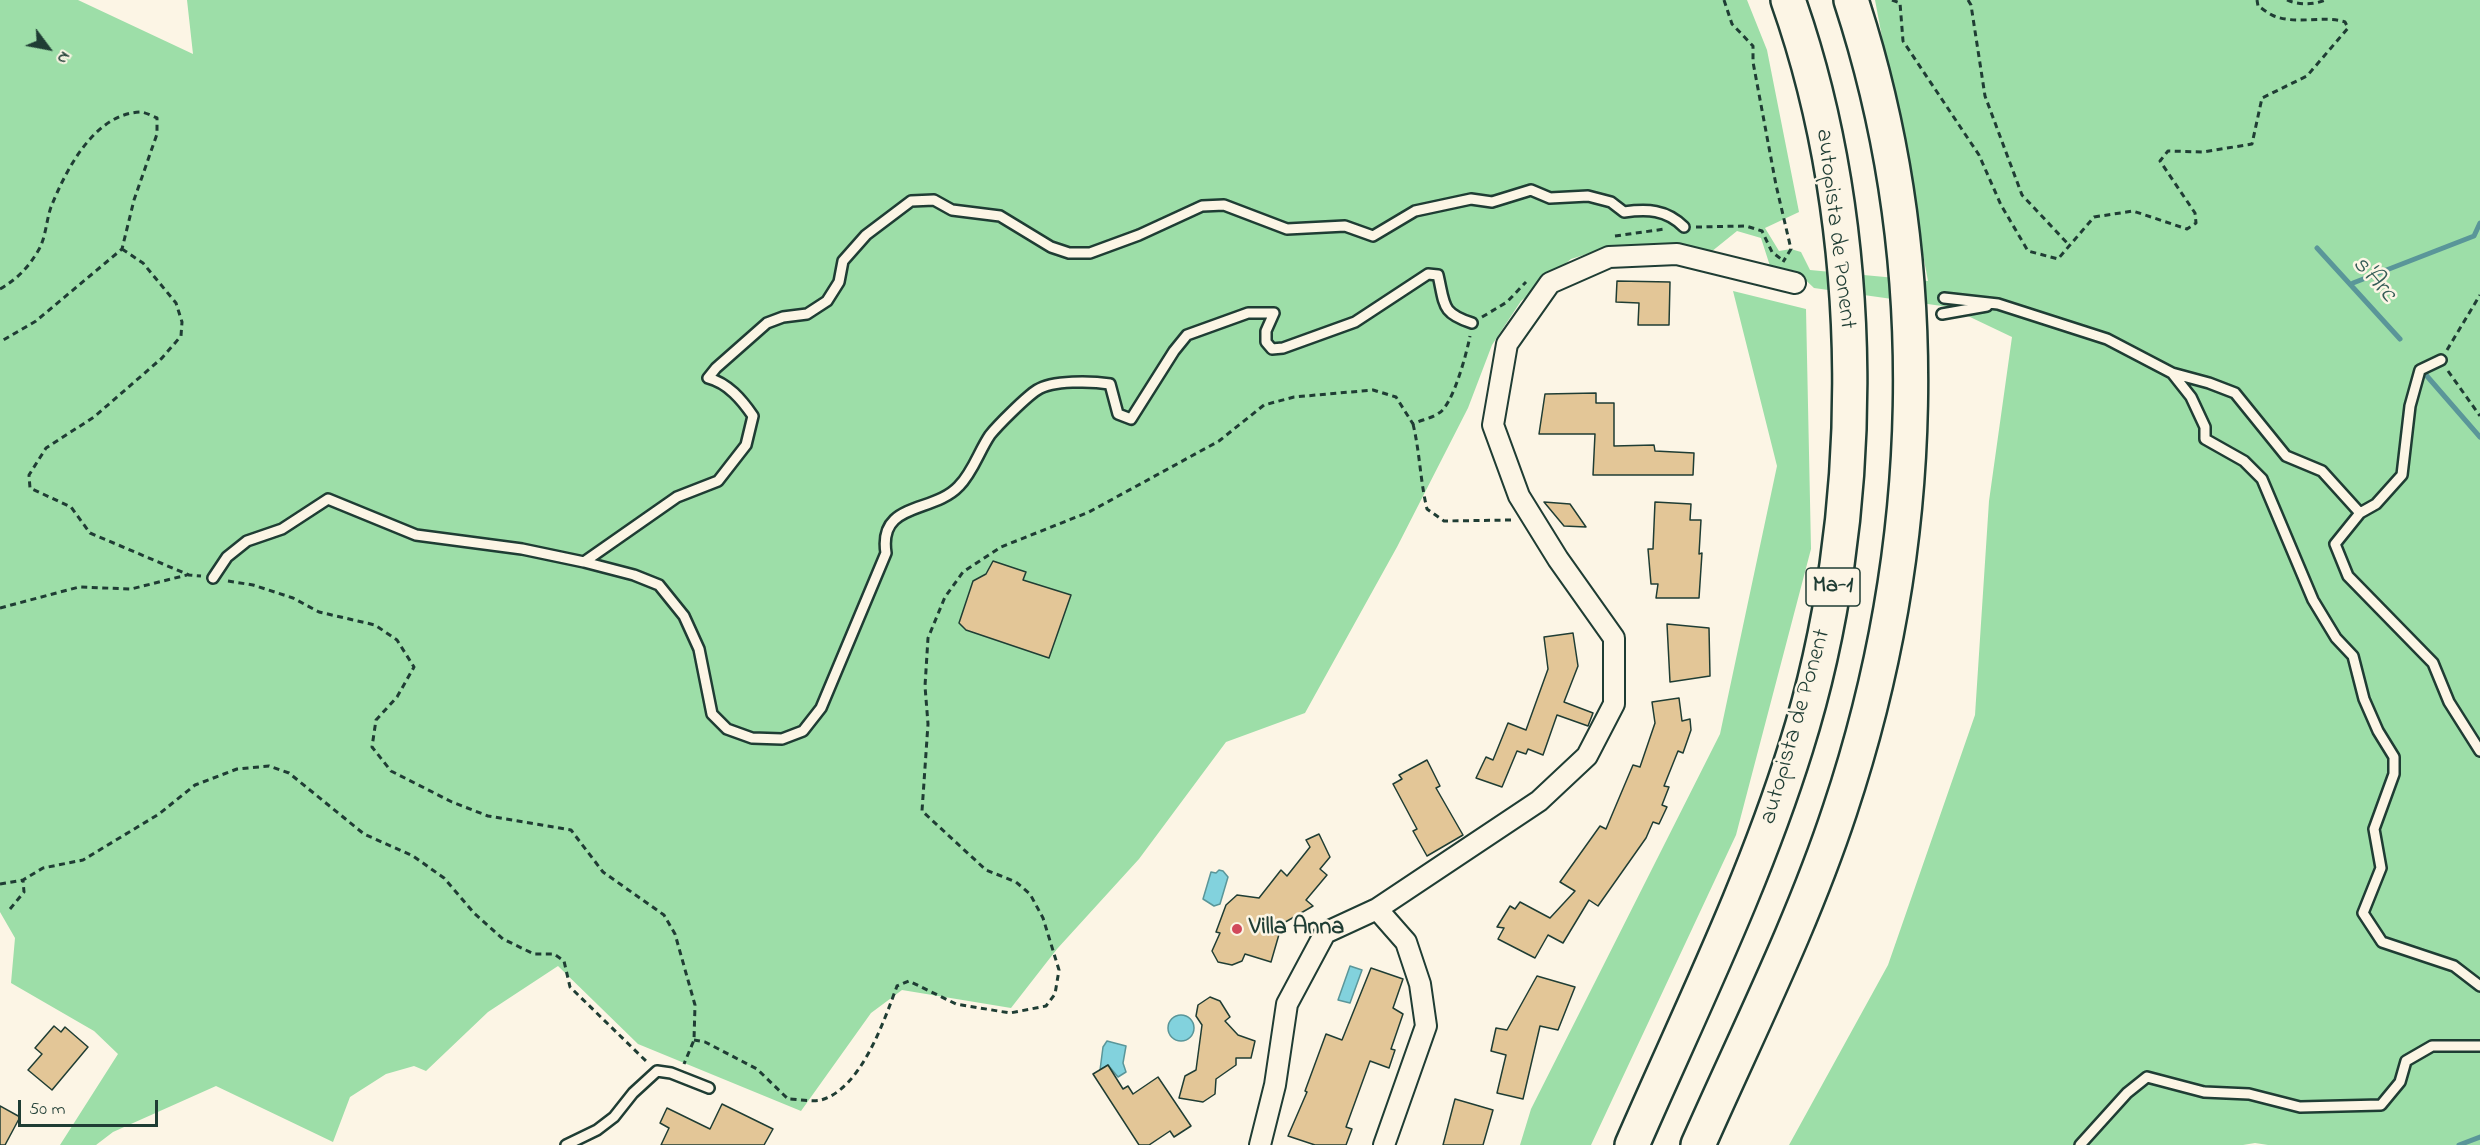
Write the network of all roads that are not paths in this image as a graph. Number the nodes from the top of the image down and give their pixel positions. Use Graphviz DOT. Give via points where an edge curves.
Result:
graph roads {
  1 [pos="1788,0"];
  2 [pos="1851,0"];
  3 [pos="1684,227"];
  4 [pos="1793,274"];
  5 [pos="1944,298"];
  6 [pos="1998,304"];
  7 [pos="1941,314"];
  8 [pos="1472,323"];
  9 [pos="2441,360"];
  10 [pos="2172,373"];
  11 [pos="2360,513"];
  12 [pos="584,562"];
  13 [pos="213,578"];
  14 [pos="2480,750"];
  15 [pos="1377,909"];
  16 [pos="2480,986"];
  17 [pos="2480,1046"];
  18 [pos="710,1088"];
  19 [pos="566,1145"];
  20 [pos="1260,1145"];
  21 [pos="1384,1145"];
  22 [pos="1632,1145"];
  23 [pos="1698,1145"];
  24 [pos="2080,1145"];
  1 -- 22 [label="highway, autopista de Ponent / Ma-1" via="1828,155 1847,302 1848,451 1839,551 1822,648 1782,791 1728,930"];
  2 -- 23 [label="highway, Ma-1" via="1881,113 1906,273 1911,415 1899,566 1881,664 1840,811 1784,952"];
  3 -- 12 [label="lane" via="1662,212 1624,212 1611,202 1588,196 1550,198 1531,190 1492,202 1471,199 1415,211 1373,236 1346,226 1287,229 1224,205 1202,206 1139,236 1090,253 1069,253 1051,247 1000,216 952,210 934,200 911,201 866,235 843,261 839,282 827,301 807,314 767,323 708,378 717,380 741,399 753,416 746,445 718,481 677,497"];
  4 -- 15 [label="street" via="1747,270 1677,254 1610,257 1550,283 1507,344 1493,425 1519,496 1557,559 1614,638 1614,704 1587,756 1539,801"];
  5 -- 6 [label="lane"];
  6 -- 7 [label="lane"];
  6 -- 10 [label="lane" via="2107,339"];
  8 -- 12 [label="lane" via="1454,317 1445,306 1438,275 1428,274 1356,322 1283,348 1272,349 1266,342 1274,313 1268,312 1248,313 1187,335 1131,419 1118,414 1110,384 1073,382 1038,389 991,434 960,486 893,519 884,537 886,553 821,708 803,731 782,739 752,738 727,729 712,714 699,649 684,616 659,585"];
  9 -- 11 [label="lane" via="2420,370 2410,406 2402,475 2376,504"];
  10 -- 11 [label="lane" via="2235,393 2286,456 2322,471"];
  10 -- 16 [label="lane" via="2192,397 2205,428 2205,439 2244,461 2262,479 2313,600 2336,638 2353,656 2364,699 2394,757 2394,774 2374,829 2381,868 2363,913 2382,942 2454,966"];
  11 -- 14 [label="lane" via="2335,544 2348,576 2433,663 2449,702"];
  12 -- 13 [label="lane" via="416,535 328,499 282,529 247,541 227,557"];
  15 -- 20 [label="street" via="1325,933 1287,1004 1275,1085"];
  15 -- 21 [label="street" via="1406,942 1420,984 1426,1026"];
  17 -- 24 [label="lane" via="2432,1046 2406,1062 2400,1082 2381,1104 2300,1107 2248,1094 2204,1092 2147,1077 2127,1093"];
  18 -- 19 [label="lane" via="657,1071 614,1117"];
}
